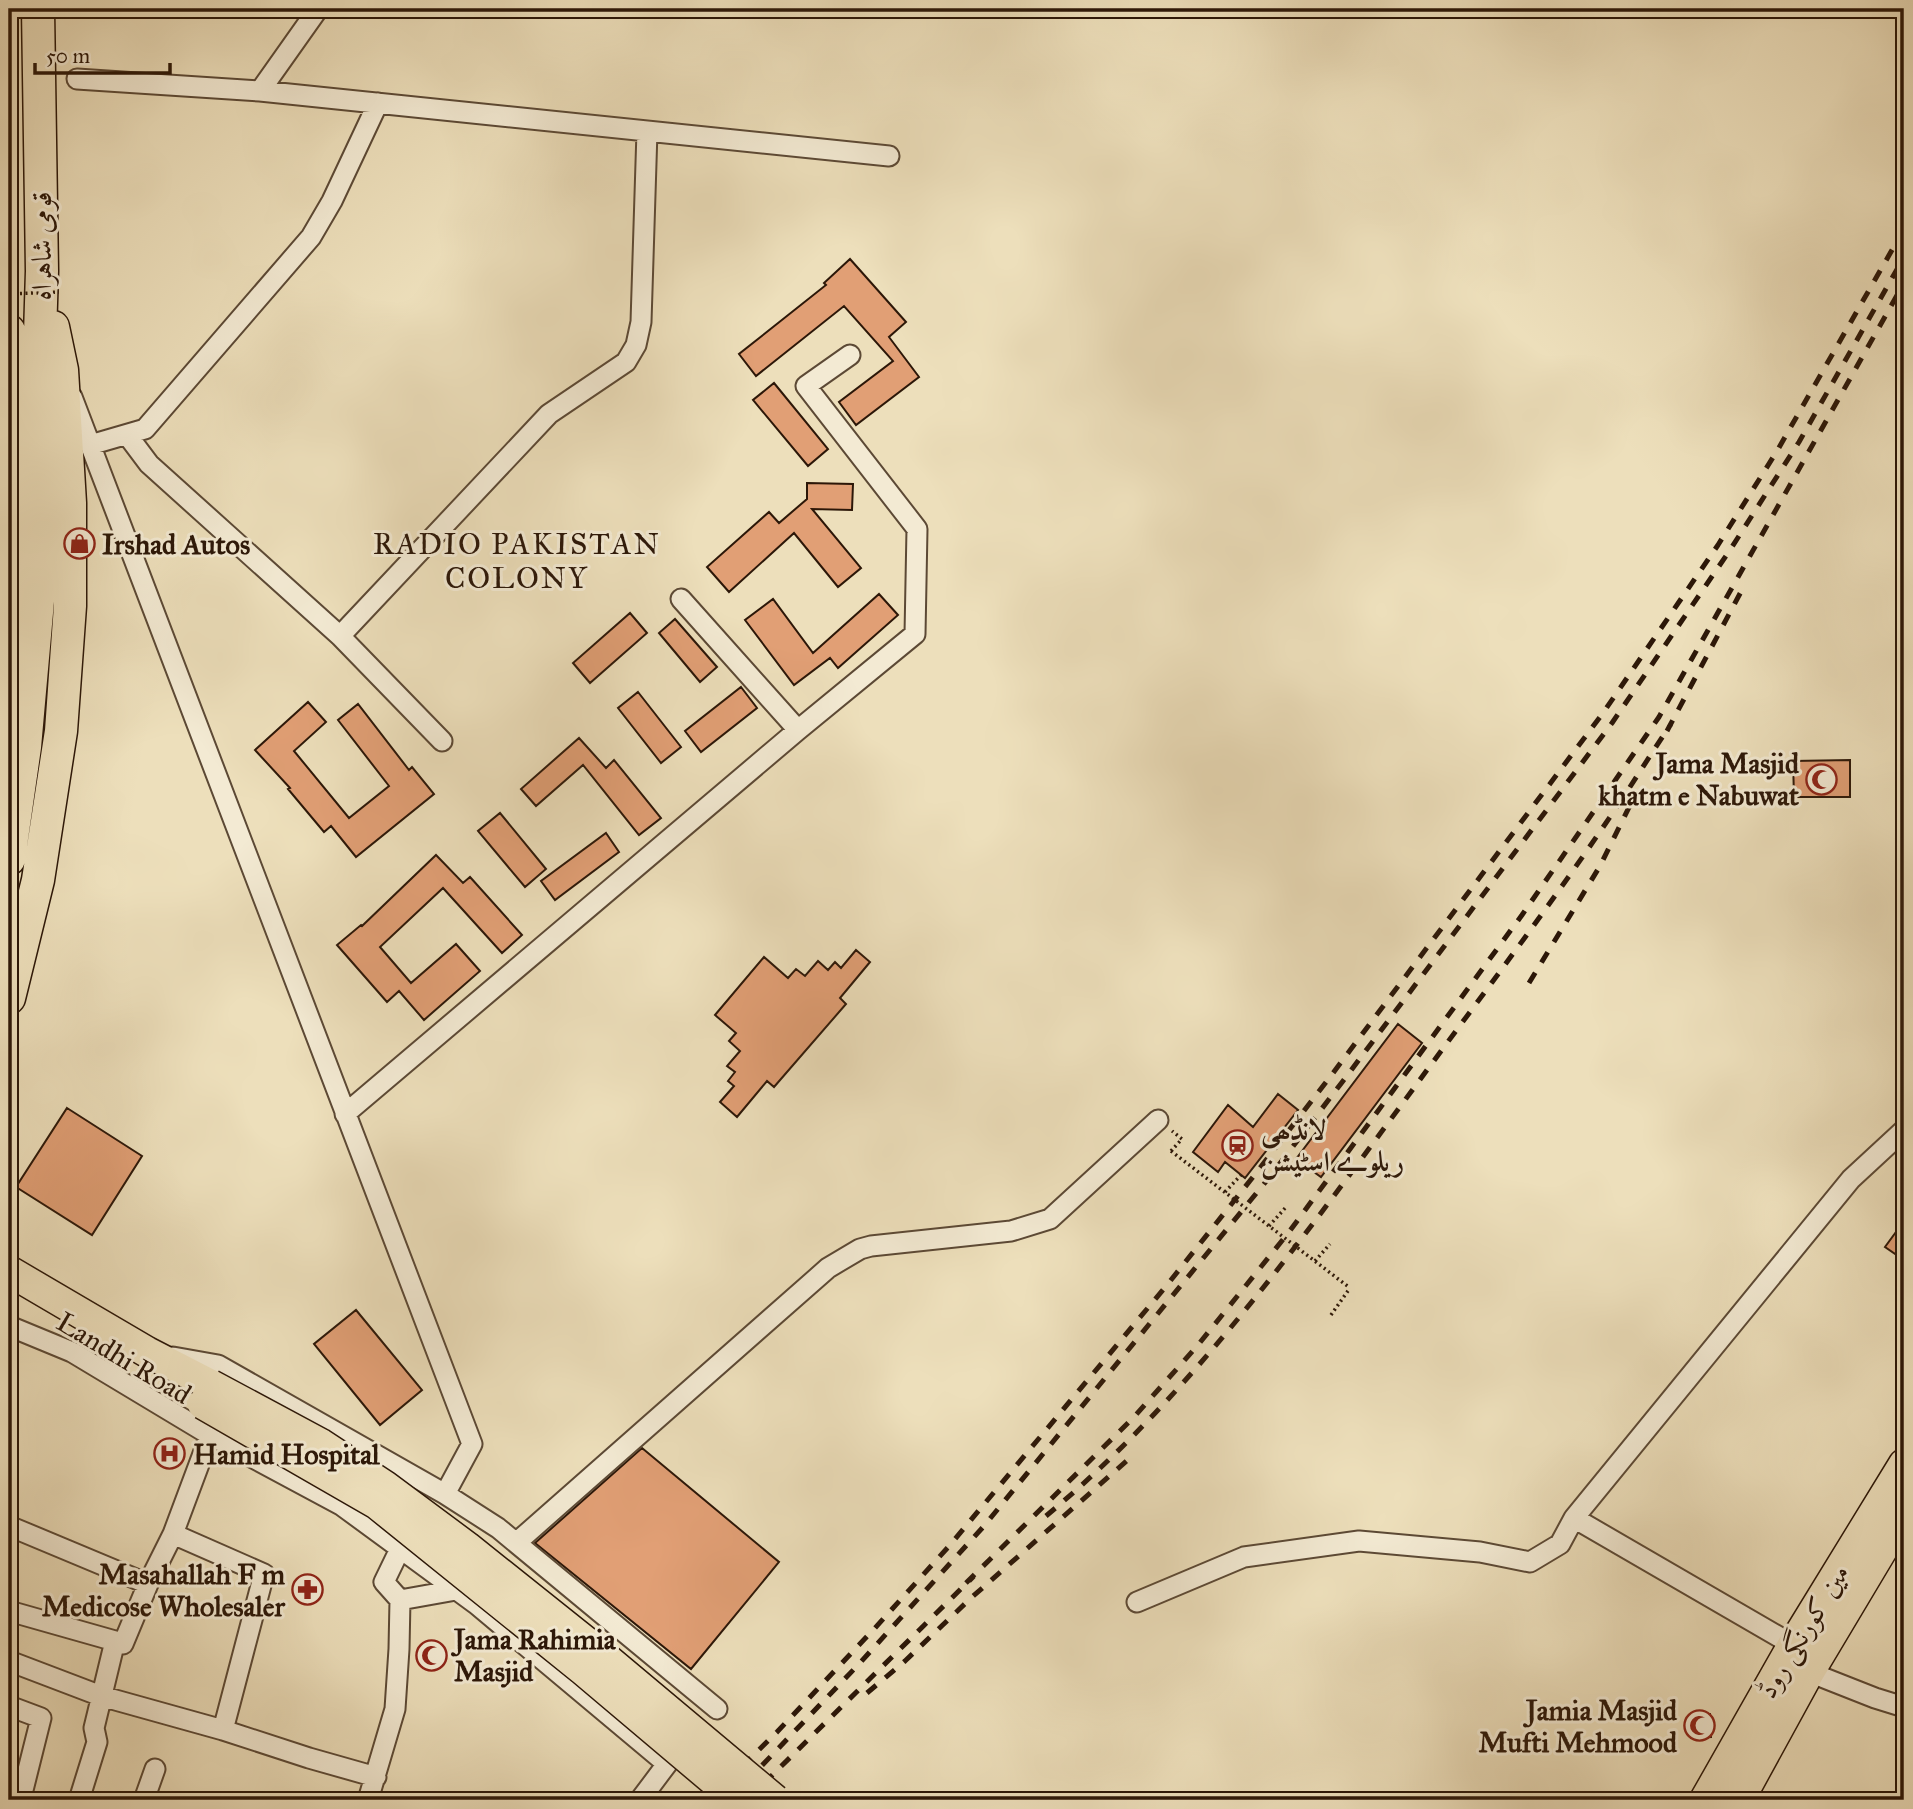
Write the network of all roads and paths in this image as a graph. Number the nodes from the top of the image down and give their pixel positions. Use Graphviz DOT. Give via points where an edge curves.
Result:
graph roads {
  1 [pos="37,9"];
  2 [pos="318,9"];
  3 [pos="77,79"];
  4 [pos="260,91"];
  5 [pos="378,103"];
  6 [pos="647,131"];
  7 [pos="889,156"];
  8 [pos="51,281"];
  9 [pos="9,294"];
  10 [pos="9,331"];
  11 [pos="850,355"];
  12 [pos="62,370"];
  13 [pos="28,394"];
  14 [pos="128,436"];
  15 [pos="90,445"];
  16 [pos="681,599"];
  17 [pos="340,636"];
  18 [pos="9,646"];
  19 [pos="798,730"];
  20 [pos="442,741"];
  21 [pos="9,859"];
  22 [pos="9,998"];
  23 [pos="345,1114"];
  24 [pos="1158,1120"];
  25 [pos="1904,1130"];
  26 [pos="1182,1139"];
  27 [pos="1241,1175"];
  28 [pos="1225,1192"];
  29 [pos="1287,1206"];
  30 [pos="1269,1226"];
  31 [pos="1330,1244"];
  32 [pos="1315,1261"];
  33 [pos="9,1271"];
  34 [pos="9,1290"];
  35 [pos="1331,1315"];
  36 [pos="9,1326"];
  37 [pos="147,1352"];
  38 [pos="207,1395"];
  39 [pos="210,1435"];
  40 [pos="1904,1464"];
  41 [pos="445,1494"];
  42 [pos="1904,1513"];
  43 [pos="1574,1518"];
  44 [pos="9,1526"];
  45 [pos="173,1534"];
  46 [pos="516,1543"];
  47 [pos="400,1549"];
  48 [pos="148,1584"];
  49 [pos="456,1590"];
  50 [pos="400,1600"];
  51 [pos="1138,1602"];
  52 [pos="9,1611"];
  53 [pos="115,1641"];
  54 [pos="1793,1645"];
  55 [pos="9,1661"];
  56 [pos="1810,1672"];
  57 [pos="102,1696"];
  58 [pos="9,1706"];
  59 [pos="1904,1707"];
  60 [pos="717,1709"];
  61 [pos="225,1724"];
  62 [pos="155,1769"];
  63 [pos="376,1777"];
  64 [pos="22,1800"];
  65 [pos="79,1800"];
  66 [pos="144,1800"];
  67 [pos="368,1800"];
  68 [pos="640,1800"];
  69 [pos="737,1800"];
  70 [pos="775,1800"];
  71 [pos="1705,1800"];
  72 [pos="1739,1800"];
  1 -- 8 [label="highway, قومی شاہراہ"];
  2 -- 4 [label="street"];
  3 -- 4 [label="street"];
  4 -- 5 [label="street"];
  5 -- 6 [label="street"];
  5 -- 14 [label="street" via="311,237 145,429"];
  6 -- 7 [label="street"];
  6 -- 17 [label="street" via="641,321 636,345 626,362 549,414"];
  8 -- 9 [label="path, bridge"];
  8 -- 12 [label="highway"];
  8 -- 13 [label="highway, قومی شاہراہ"];
  10 -- 13 [label="highway, قومی شاہراہ"];
  11 -- 19 [label="street" via="806,386 917,529 915,634"];
  12 -- 15 [label="street"];
  12 -- 22 [label="highway" via="70,606 61,731 38,880"];
  13 -- 18 [label="highway" via="18,457"];
  13 -- 21 [label="highway" via="40,476 38,601"];
  14 -- 15 [label="street"];
  14 -- 17 [label="street" via="149,464"];
  15 -- 23 [label="street"];
  16 -- 19 [label="street"];
  17 -- 20 [label="street"];
  19 -- 23 [label="street"];
  23 -- 41 [label="street" via="472,1444"];
  24 -- 46 [label="street" via="1051,1219 1011,1231 871,1246 828,1268"];
  25 -- 43 [label="street" via="1851,1179"];
  26 -- 28 [label="path, bridge" via="1171,1151"];
  27 -- 28 [label="path"];
  28 -- 30 [label="path, bridge"];
  29 -- 30 [label="path"];
  30 -- 32 [label="path, bridge"];
  31 -- 32 [label="path"];
  32 -- 35 [label="path, bridge" via="1350,1288"];
  33 -- 37 [label="main road, Landhi Road"];
  34 -- 38 [label="main road, Landhi Road" via="139,1364"];
  36 -- 39 [label="street" via="72,1352"];
  37 -- 38 [label="main road, Landhi Road"];
  37 -- 41 [label="street" via="218,1365"];
  38 -- 69 [label="main road, bridge" via="377,1504"];
  38 -- 70 [label="main road, bridge" via="321,1444 395,1494 596,1650"];
  39 -- 45 [label="street"];
  39 -- 47 [label="street" via="341,1505"];
  40 -- 54 [label="main road, مین کورنگی روڈ"];
  41 -- 46 [label="street"];
  42 -- 56 [label="main road, مین کورنگی روڈ"];
  43 -- 51 [label="street" via="1560,1544 1530,1562 1480,1552 1359,1541 1244,1557"];
  43 -- 54 [label="street"];
  44 -- 48 [label="street"];
  45 -- 48 [label="street"];
  45 -- 61 [label="street" via="264,1574"];
  46 -- 60 [label="street"];
  47 -- 49 [label="street"];
  47 -- 50 [label="street" via="384,1582"];
  48 -- 53 [label="street" via="123,1644"];
  49 -- 50 [label="street"];
  49 -- 68 [label="street" via="667,1764"];
  50 -- 63 [label="street" via="395,1709"];
  52 -- 53 [label="street"];
  53 -- 57 [label="street"];
  54 -- 71 [label="main road, مین کورنگی روڈ"];
  55 -- 57 [label="street"];
  56 -- 59 [label="street"];
  56 -- 72 [label="main road, مین کورنگی روڈ"];
  57 -- 61 [label="street"];
  57 -- 65 [label="street" via="94,1728 97,1742"];
  58 -- 64 [label="street" via="41,1718"];
  61 -- 63 [label="street" via="309,1758"];
  62 -- 66 [label="street"];
  63 -- 67 [label="street"];
}
